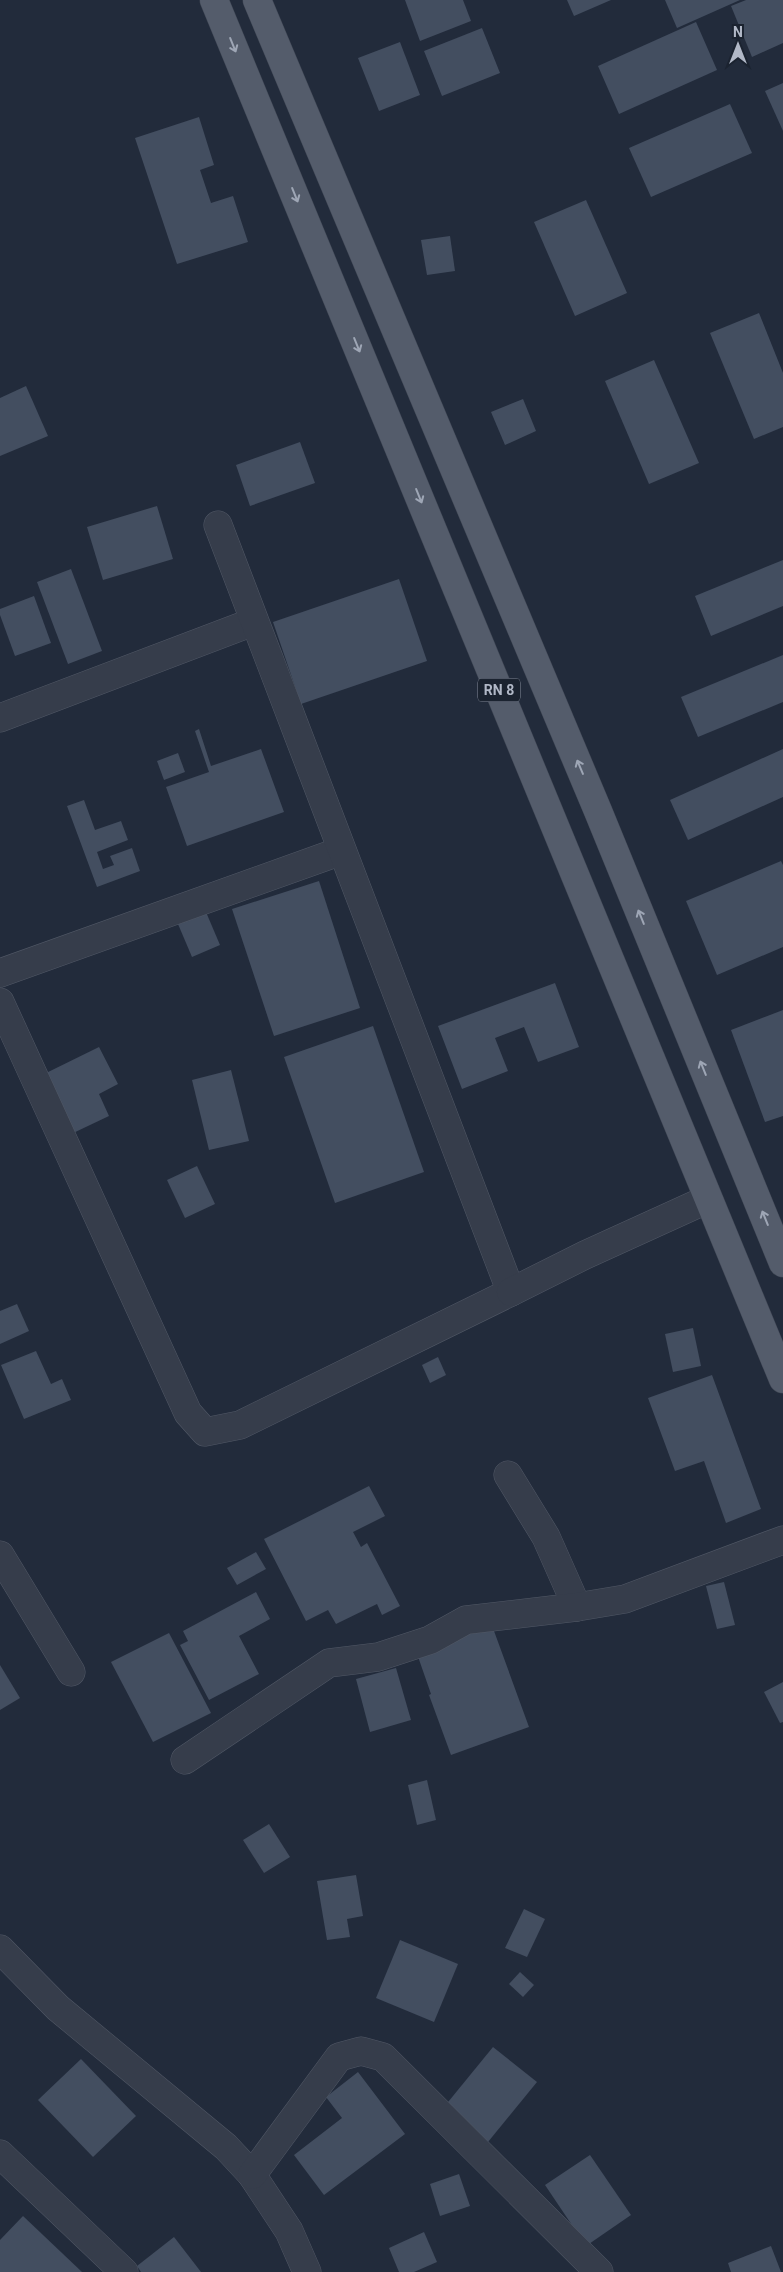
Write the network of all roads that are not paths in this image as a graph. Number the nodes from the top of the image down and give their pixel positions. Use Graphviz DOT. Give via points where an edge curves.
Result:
graph roads {
  1 [pos="214,0"];
  2 [pos="257,0"];
  3 [pos="218,524"];
  4 [pos="254,622"];
  5 [pos="0,718"];
  6 [pos="341,851"];
  7 [pos="0,972"];
  8 [pos="0,1002"];
  9 [pos="708,1199"];
  10 [pos="783,1263"];
  11 [pos="511,1292"];
  12 [pos="783,1379"];
  13 [pos="508,1475"];
  14 [pos="783,1540"];
  15 [pos="0,1555"];
  16 [pos="577,1607"];
  17 [pos="71,1672"];
  18 [pos="185,1760"];
  19 [pos="0,1949"];
  20 [pos="0,2154"];
  21 [pos="252,2175"];
  22 [pos="124,2272"];
  23 [pos="307,2272"];
  24 [pos="599,2272"];
  1 -- 9 [label="main road, RN 8, one-way"];
  10 -- 2 [label="main road, RN 8, one-way" via="598,811"];
  3 -- 4 [label="street"];
  4 -- 5 [label="street"];
  4 -- 6 [label="street"];
  6 -- 7 [label="street"];
  6 -- 11 [label="street"];
  8 -- 11 [label="street" via="188,1413 205,1432 240,1425"];
  9 -- 11 [label="street"];
  9 -- 12 [label="main road, RN 8"];
  13 -- 16 [label="street" via="546,1537"];
  14 -- 16 [label="street" via="624,1599"];
  15 -- 17 [label="street"];
  16 -- 18 [label="street" via="466,1620 430,1640 378,1658 329,1663"];
  19 -- 21 [label="street" via="58,2008 226,2147"];
  20 -- 22 [label="street"];
  21 -- 23 [label="street" via="289,2231"];
  21 -- 24 [label="street" via="339,2058 361,2052 383,2058"];
}
